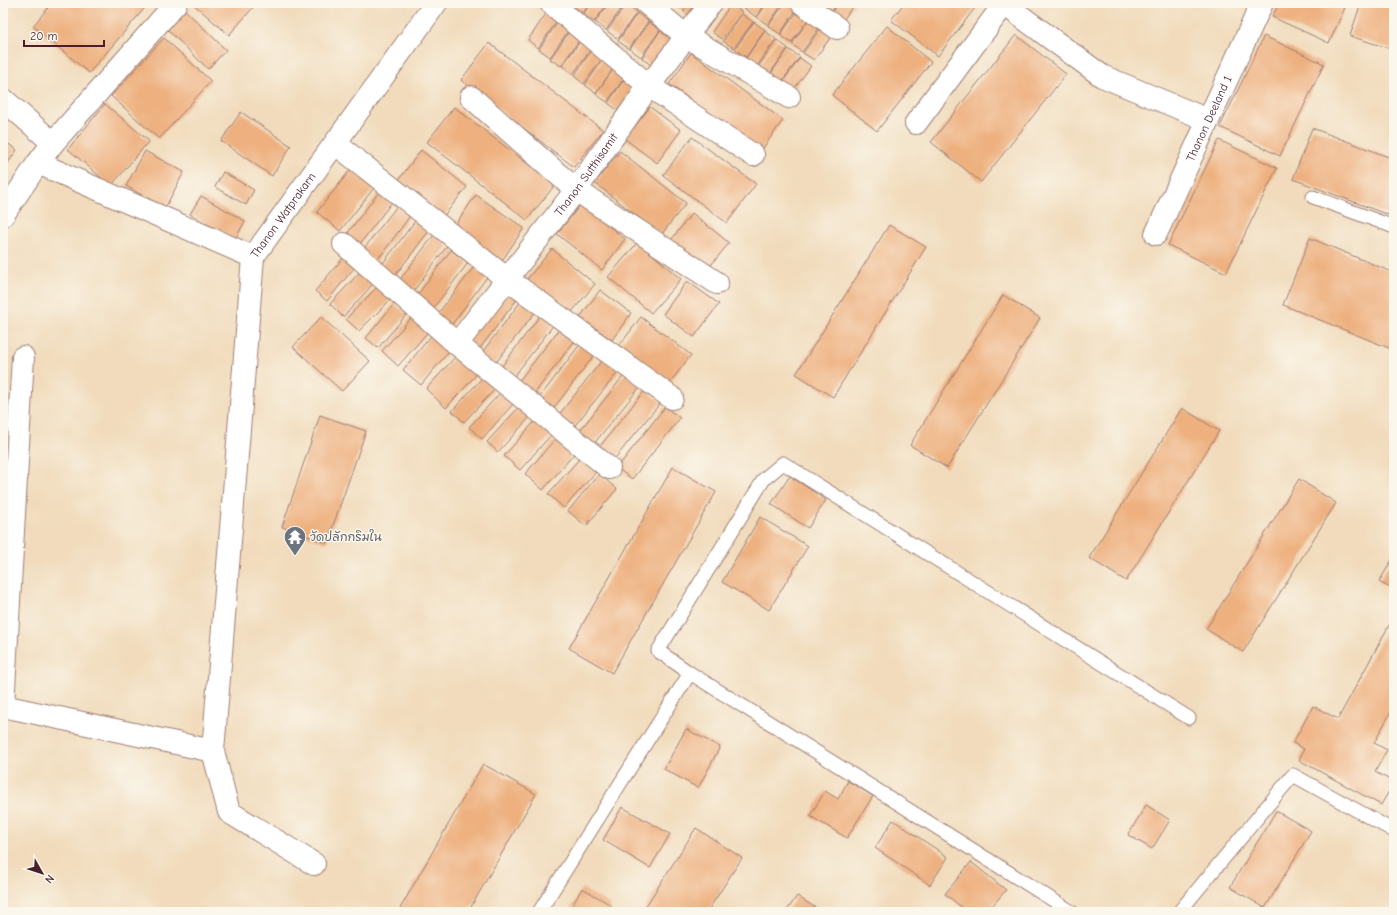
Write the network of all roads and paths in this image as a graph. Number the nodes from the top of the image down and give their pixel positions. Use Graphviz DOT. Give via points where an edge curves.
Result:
graph roads {
  1 [pos="176,3"];
  2 [pos="436,3"];
  3 [pos="551,3"];
  4 [pos="646,3"];
  5 [pos="711,3"];
  6 [pos="802,3"];
  7 [pos="1005,3"];
  8 [pos="1262,3"];
  9 [pos="836,28"];
  10 [pos="686,36"];
  11 [pos="649,86"];
  12 [pos="470,97"];
  13 [pos="789,97"];
  14 [pos="3,99"];
  15 [pos="1208,120"];
  16 [pos="916,123"];
  17 [pos="53,143"];
  18 [pos="336,144"];
  19 [pos="753,155"];
  20 [pos="38,163"];
  21 [pos="576,190"];
  22 [pos="1313,197"];
  23 [pos="3,215"];
  24 [pos="1394,227"];
  25 [pos="1156,234"];
  26 [pos="344,244"];
  27 [pos="253,256"];
  28 [pos="507,279"];
  29 [pos="717,283"];
  30 [pos="457,344"];
  31 [pos="23,356"];
  32 [pos="672,398"];
  33 [pos="609,468"];
  34 [pos="690,673"];
  35 [pos="1189,718"];
  36 [pos="213,751"];
  37 [pos="1394,832"];
  38 [pos="314,864"];
  39 [pos="539,912"];
  40 [pos="1072,912"];
  41 [pos="1178,912"];
  1 -- 17 [label="street"];
  2 -- 18 [label="street, Thanon Watprakarn"];
  3 -- 11 [label="street"];
  4 -- 10 [label="street"];
  5 -- 10 [label="street, Thanon Sutthisamit"];
  6 -- 9 [label="street"];
  7 -- 15 [label="street" via="1102,76"];
  7 -- 16 [label="street"];
  8 -- 15 [label="street, Thanon Deeland 1"];
  10 -- 11 [label="street, Thanon Sutthisamit"];
  10 -- 13 [label="street"];
  11 -- 19 [label="street"];
  11 -- 21 [label="street, Thanon Sutthisamit"];
  12 -- 21 [label="street"];
  14 -- 17 [label="street"];
  15 -- 25 [label="street, Thanon Deeland 1"];
  17 -- 20 [label="street"];
  18 -- 27 [label="street, Thanon Watprakarn"];
  18 -- 28 [label="street"];
  20 -- 23 [label="street"];
  20 -- 27 [label="street, Thanon Watprakarn"];
  21 -- 28 [label="street, Thanon Sutthisamit"];
  21 -- 29 [label="street"];
  22 -- 24 [label="lane"];
  26 -- 30 [label="street"];
  27 -- 36 [label="street"];
  28 -- 30 [label="street, Thanon Sutthisamit"];
  28 -- 32 [label="street"];
  30 -- 33 [label="street"];
  31 -- 36 [label="street" via="3,706"];
  34 -- 35 [label="lane" via="658,651 764,479 783,464"];
  34 -- 39 [label="lane"];
  34 -- 40 [label="lane"];
  36 -- 38 [label="street" via="229,812"];
  37 -- 41 [label="lane" via="1293,775"];
}
